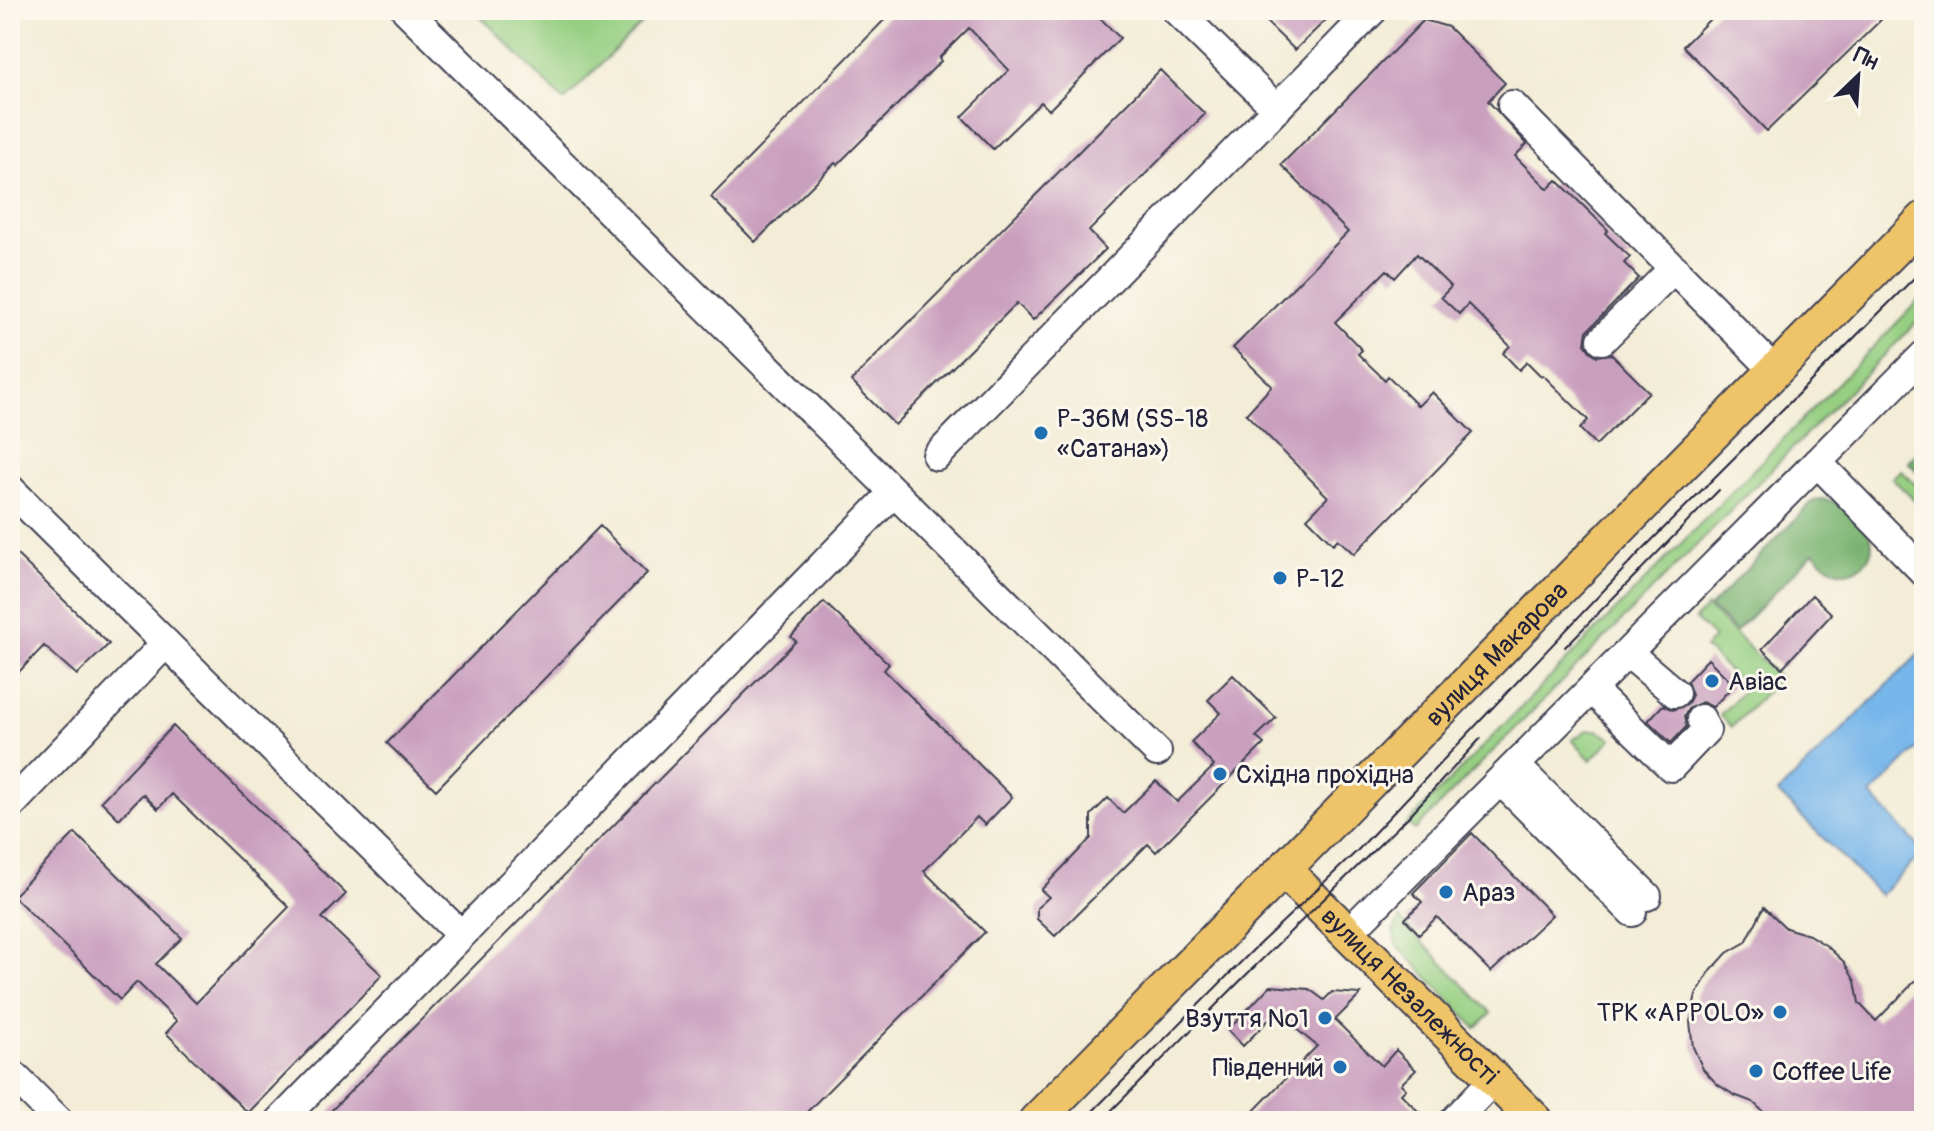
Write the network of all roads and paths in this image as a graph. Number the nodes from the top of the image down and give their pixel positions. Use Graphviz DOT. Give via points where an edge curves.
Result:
graph roads {
  1 [pos="406,10"];
  2 [pos="1176,10"];
  3 [pos="1373,10"];
  4 [pos="1512,105"];
  5 [pos="1277,109"];
  6 [pos="1924,219"];
  7 [pos="1674,268"];
  8 [pos="1602,340"];
  9 [pos="1924,355"];
  10 [pos="1775,371"];
  11 [pos="937,456"];
  12 [pos="1817,462"];
  13 [pos="10,489"];
  14 [pos="894,492"];
  15 [pos="1924,572"];
  16 [pos="166,643"];
  17 [pos="1628,653"];
  18 [pos="1591,689"];
  19 [pos="1675,693"];
  20 [pos="1701,719"];
  21 [pos="1157,752"];
  22 [pos="1509,774"];
  23 [pos="10,806"];
  24 [pos="1284,870"];
  25 [pos="1639,904"];
  26 [pos="1347,934"];
  27 [pos="461,935"];
  28 [pos="10,1072"];
  29 [pos="1493,1080"];
  30 [pos="59,1121"];
  31 [pos="280,1121"];
  32 [pos="1036,1121"];
  33 [pos="1454,1121"];
  34 [pos="1536,1121"];
  1 -- 14 [label="lane"];
  2 -- 5 [label="lane"];
  3 -- 5 [label="lane"];
  4 -- 7 [label="lane"];
  5 -- 11 [label="lane"];
  6 -- 10 [label="main road, вулиця Макарова"];
  7 -- 8 [label="lane"];
  7 -- 10 [label="lane"];
  9 -- 12 [label="lane"];
  10 -- 24 [label="main road, вулиця Макарова"];
  12 -- 15 [label="lane"];
  12 -- 17 [label="lane"];
  13 -- 16 [label="lane"];
  14 -- 21 [label="lane"];
  14 -- 27 [label="lane"];
  16 -- 23 [label="lane"];
  16 -- 27 [label="lane"];
  17 -- 18 [label="lane"];
  17 -- 19 [label="lane"];
  18 -- 20 [label="lane" via="1671,767 1706,730"];
  18 -- 22 [label="lane"];
  22 -- 25 [label="lane"];
  22 -- 26 [label="lane"];
  24 -- 26 [label="main road, вулиця Незалежності"];
  24 -- 32 [label="main road, вулиця Макарова"];
  26 -- 29 [label="main road, вулиця Незалежності"];
  27 -- 31 [label="lane"];
  28 -- 30 [label="lane"];
  29 -- 33 [label="lane"];
  29 -- 34 [label="main road, вулиця Незалежності"];
}
